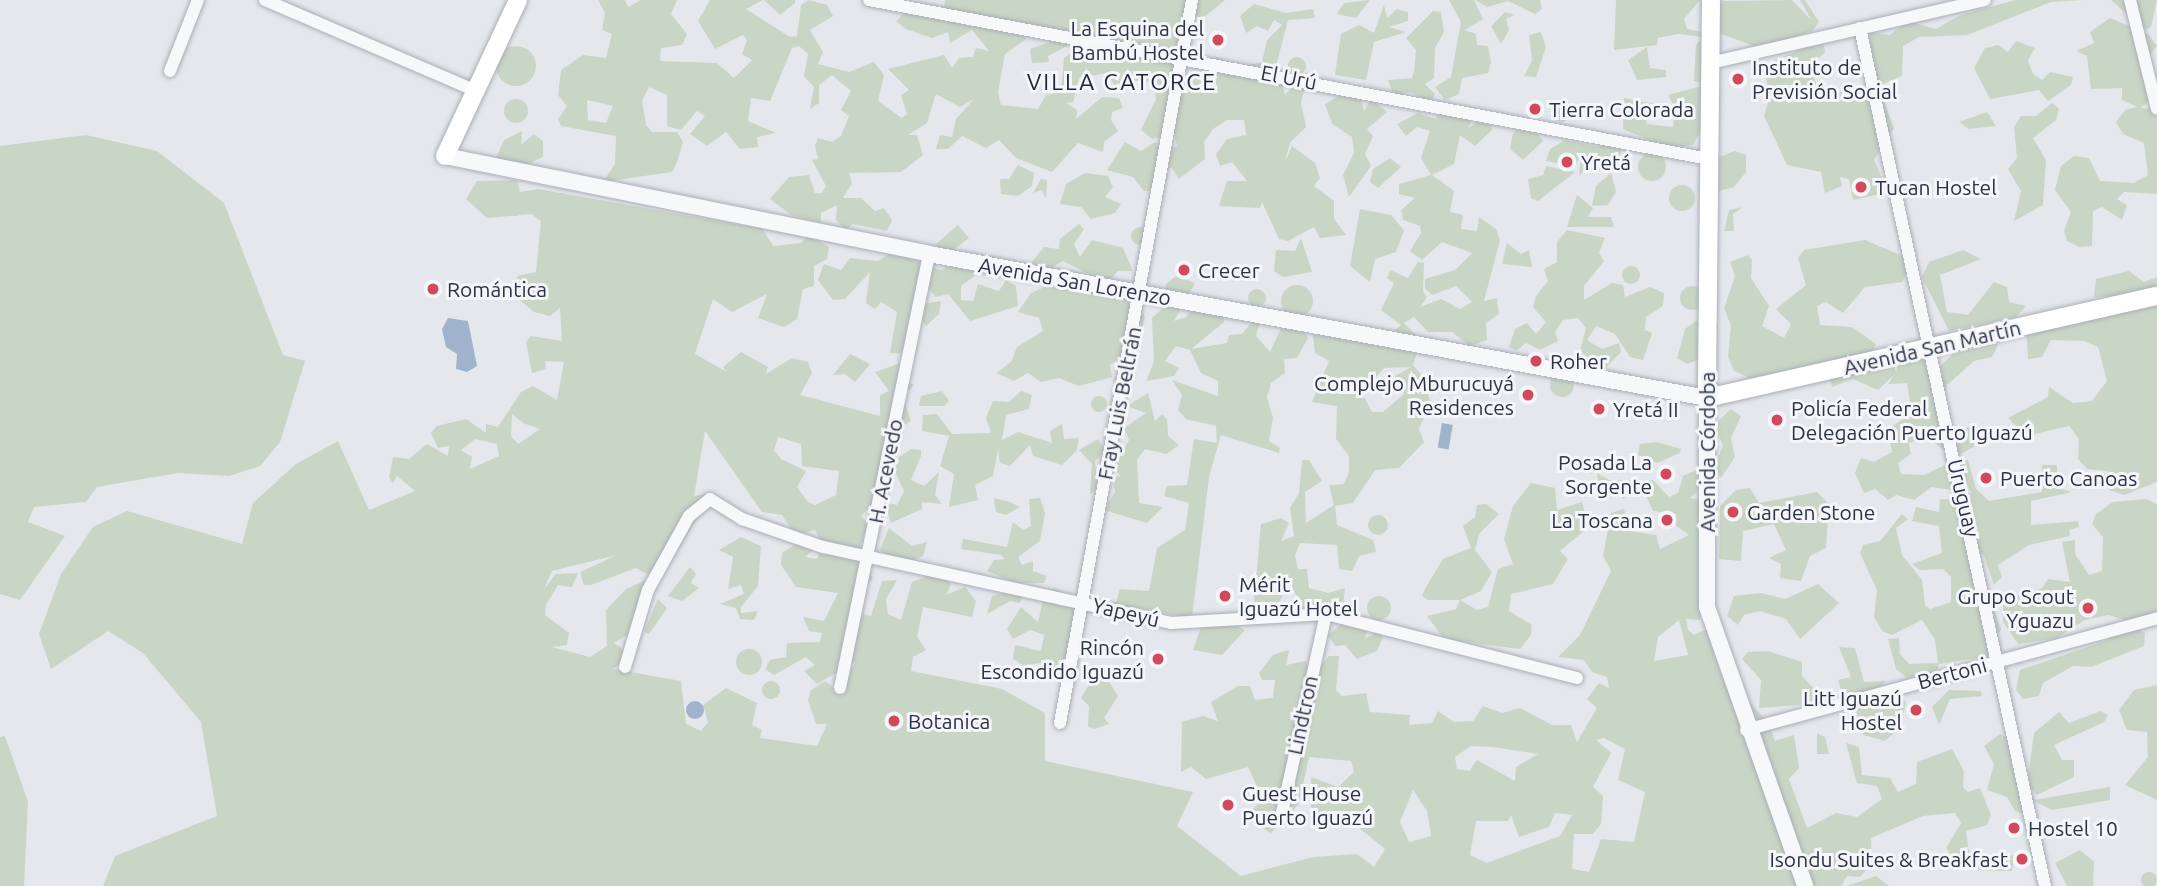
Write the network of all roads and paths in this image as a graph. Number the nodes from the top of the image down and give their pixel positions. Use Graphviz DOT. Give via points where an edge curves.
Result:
graph roads {
  1 [pos="198,0"];
  2 [pos="265,0"];
  3 [pos="518,0"];
  4 [pos="869,0"];
  5 [pos="1192,0"];
  6 [pos="1711,0"];
  7 [pos="1985,0"];
  8 [pos="2130,0"];
  9 [pos="1860,29"];
  10 [pos="1182,56"];
  11 [pos="1710,63"];
  12 [pos="170,71"];
  13 [pos="475,91"];
  14 [pos="2157,109"];
  15 [pos="445,156"];
  16 [pos="1709,159"];
  17 [pos="929,254"];
  18 [pos="1140,292"];
  19 [pos="2157,296"];
  20 [pos="1929,348"];
  21 [pos="1707,398"];
  22 [pos="867,557"];
  23 [pos="1082,602"];
  24 [pos="1326,614"];
  25 [pos="2157,618"];
  26 [pos="2001,660"];
  27 [pos="625,667"];
  28 [pos="1577,678"];
  29 [pos="839,688"];
  30 [pos="1060,723"];
  31 [pos="1746,730"];
  32 [pos="1281,817"];
  33 [pos="1805,886"];
  34 [pos="2045,886"];
  1 -- 12 [label="street"];
  2 -- 13 [label="street"];
  3 -- 13 [label="main road"];
  4 -- 10 [label="street, El Urú"];
  5 -- 10 [label="street, Fray Luis Beltrán"];
  6 -- 11 [label="main road, Avenida Córdoba"];
  7 -- 9 [label="street"];
  8 -- 14 [label="street"];
  9 -- 11 [label="street"];
  9 -- 20 [label="street, Uruguay"];
  10 -- 16 [label="street, El Urú"];
  10 -- 18 [label="street, Fray Luis Beltrán"];
  11 -- 16 [label="main road, Avenida Córdoba"];
  13 -- 15 [label="main road"];
  15 -- 17 [label="street, Avenida San Lorenzo"];
  16 -- 21 [label="main road, Avenida Córdoba"];
  17 -- 18 [label="street, Avenida San Lorenzo"];
  17 -- 22 [label="street, H. Acevedo"];
  18 -- 21 [label="street, Avenida San Lorenzo"];
  18 -- 23 [label="street, Fray Luis Beltrán"];
  19 -- 20 [label="main road, Avenida San Martín"];
  20 -- 21 [label="main road, Avenida San Martín"];
  20 -- 26 [label="street, Uruguay"];
  21 -- 31 [label="street, Avenida Córdoba" via="1707,607"];
  22 -- 23 [label="street, Yapeyú"];
  22 -- 27 [label="street, Yapeyú" via="742,519 710,499 689,516 648,590"];
  22 -- 29 [label="street, H. Acevedo"];
  23 -- 24 [label="street, Yapeyú" via="1171,623"];
  23 -- 30 [label="street, Fray Luis Beltrán"];
  24 -- 28 [label="street, Yapeyú"];
  24 -- 32 [label="street, Lindtron"];
  25 -- 26 [label="street, Bertoni"];
  26 -- 31 [label="street, Bertoni"];
  26 -- 34 [label="street, Uruguay"];
  31 -- 33 [label="street, Avenida Córdoba"];
}
